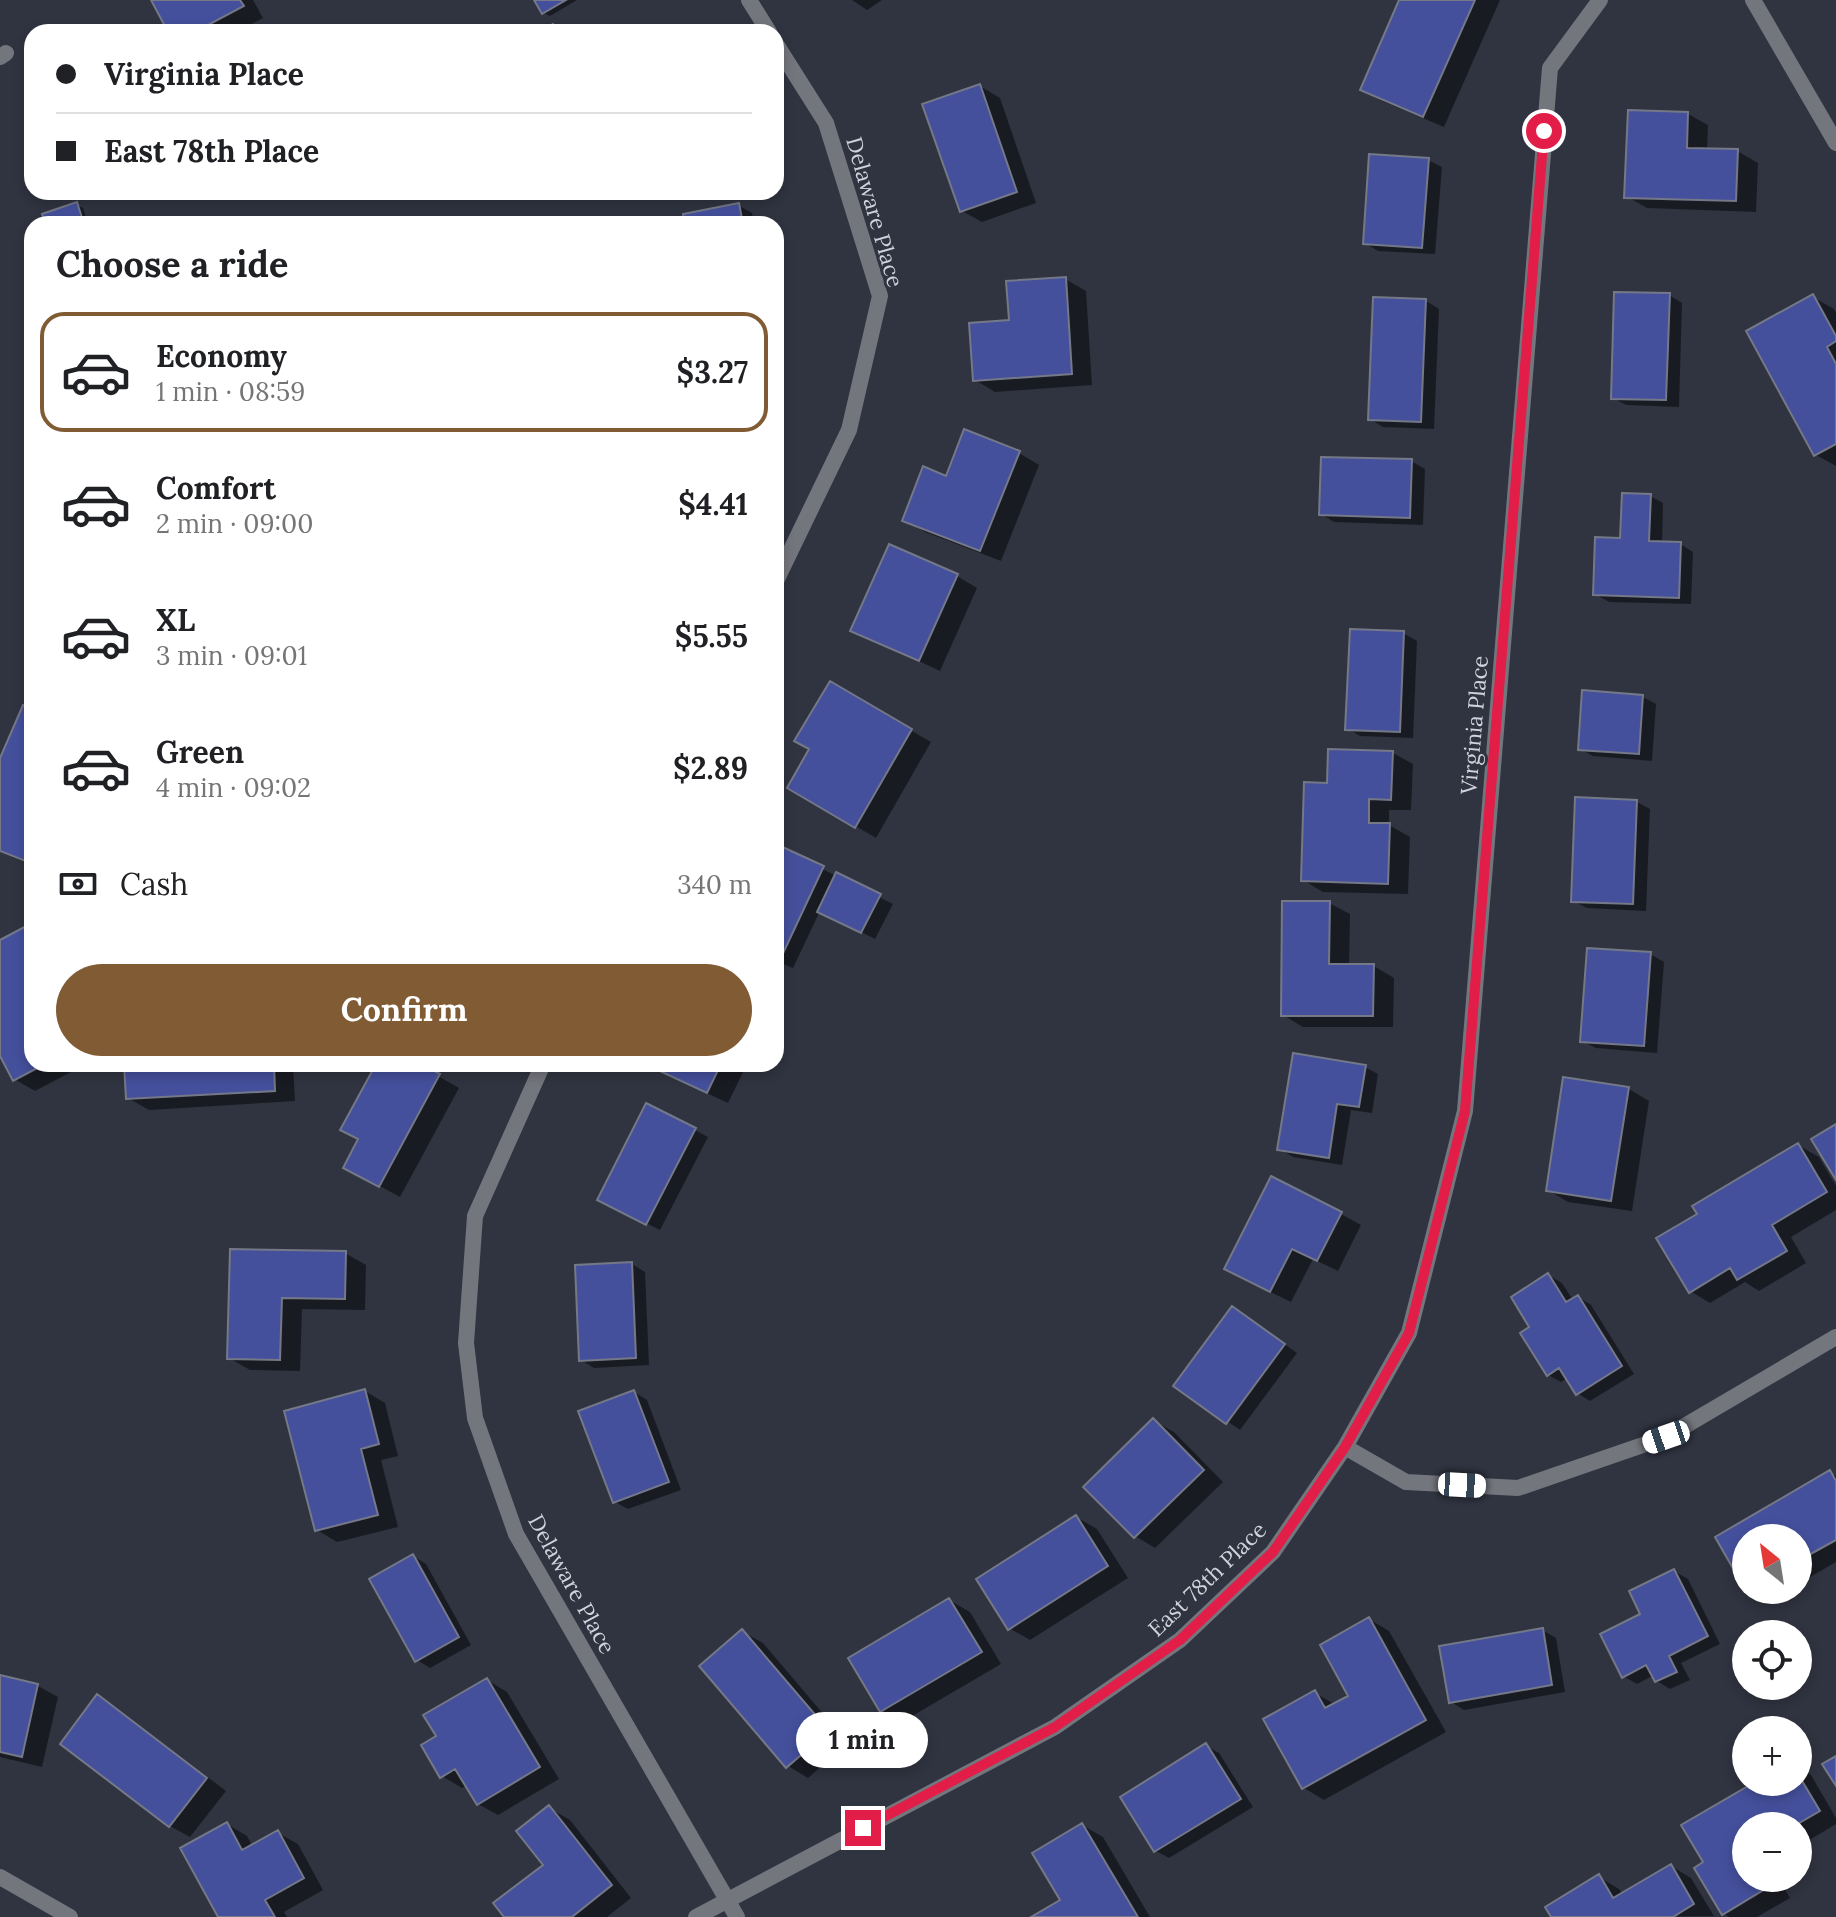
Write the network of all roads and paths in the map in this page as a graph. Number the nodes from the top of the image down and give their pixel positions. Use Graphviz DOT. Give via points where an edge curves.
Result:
graph roads {
  1 [pos="749,0"];
  2 [pos="1600,0"];
  3 [pos="1753,0"];
  4 [pos="764,24"];
  5 [pos="784,57"];
  6 [pos="1836,143"];
  7 [pos="784,564"];
  8 [pos="539,1072"];
  9 [pos="1836,1337"];
  10 [pos="1345,1447"];
  11 [pos="0,1877"];
  12 [pos="726,1900"];
  13 [pos="70,1917"];
  14 [pos="696,1917"];
  15 [pos="737,1917"];
  1 -- 4 [label="street"];
  2 -- 10 [label="street, Virginia Place" via="1550,68 1465,1111 1409,1333"];
  3 -- 6 [label="street"];
  5 -- 7 [label="street, Delaware Place" via="826,123 880,296 849,430"];
  8 -- 12 [label="street, Delaware Place" via="475,1216 466,1343 475,1418 516,1534"];
  9 -- 10 [label="street" via="1666,1437 1518,1488 1406,1482"];
  10 -- 12 [label="street, East 78th Place" via="1273,1552 1180,1640 1055,1727"];
  11 -- 13 [label="street"];
  12 -- 14 [label="street, East 78th Place"];
  12 -- 15 [label="street, Delaware Place"];
}
